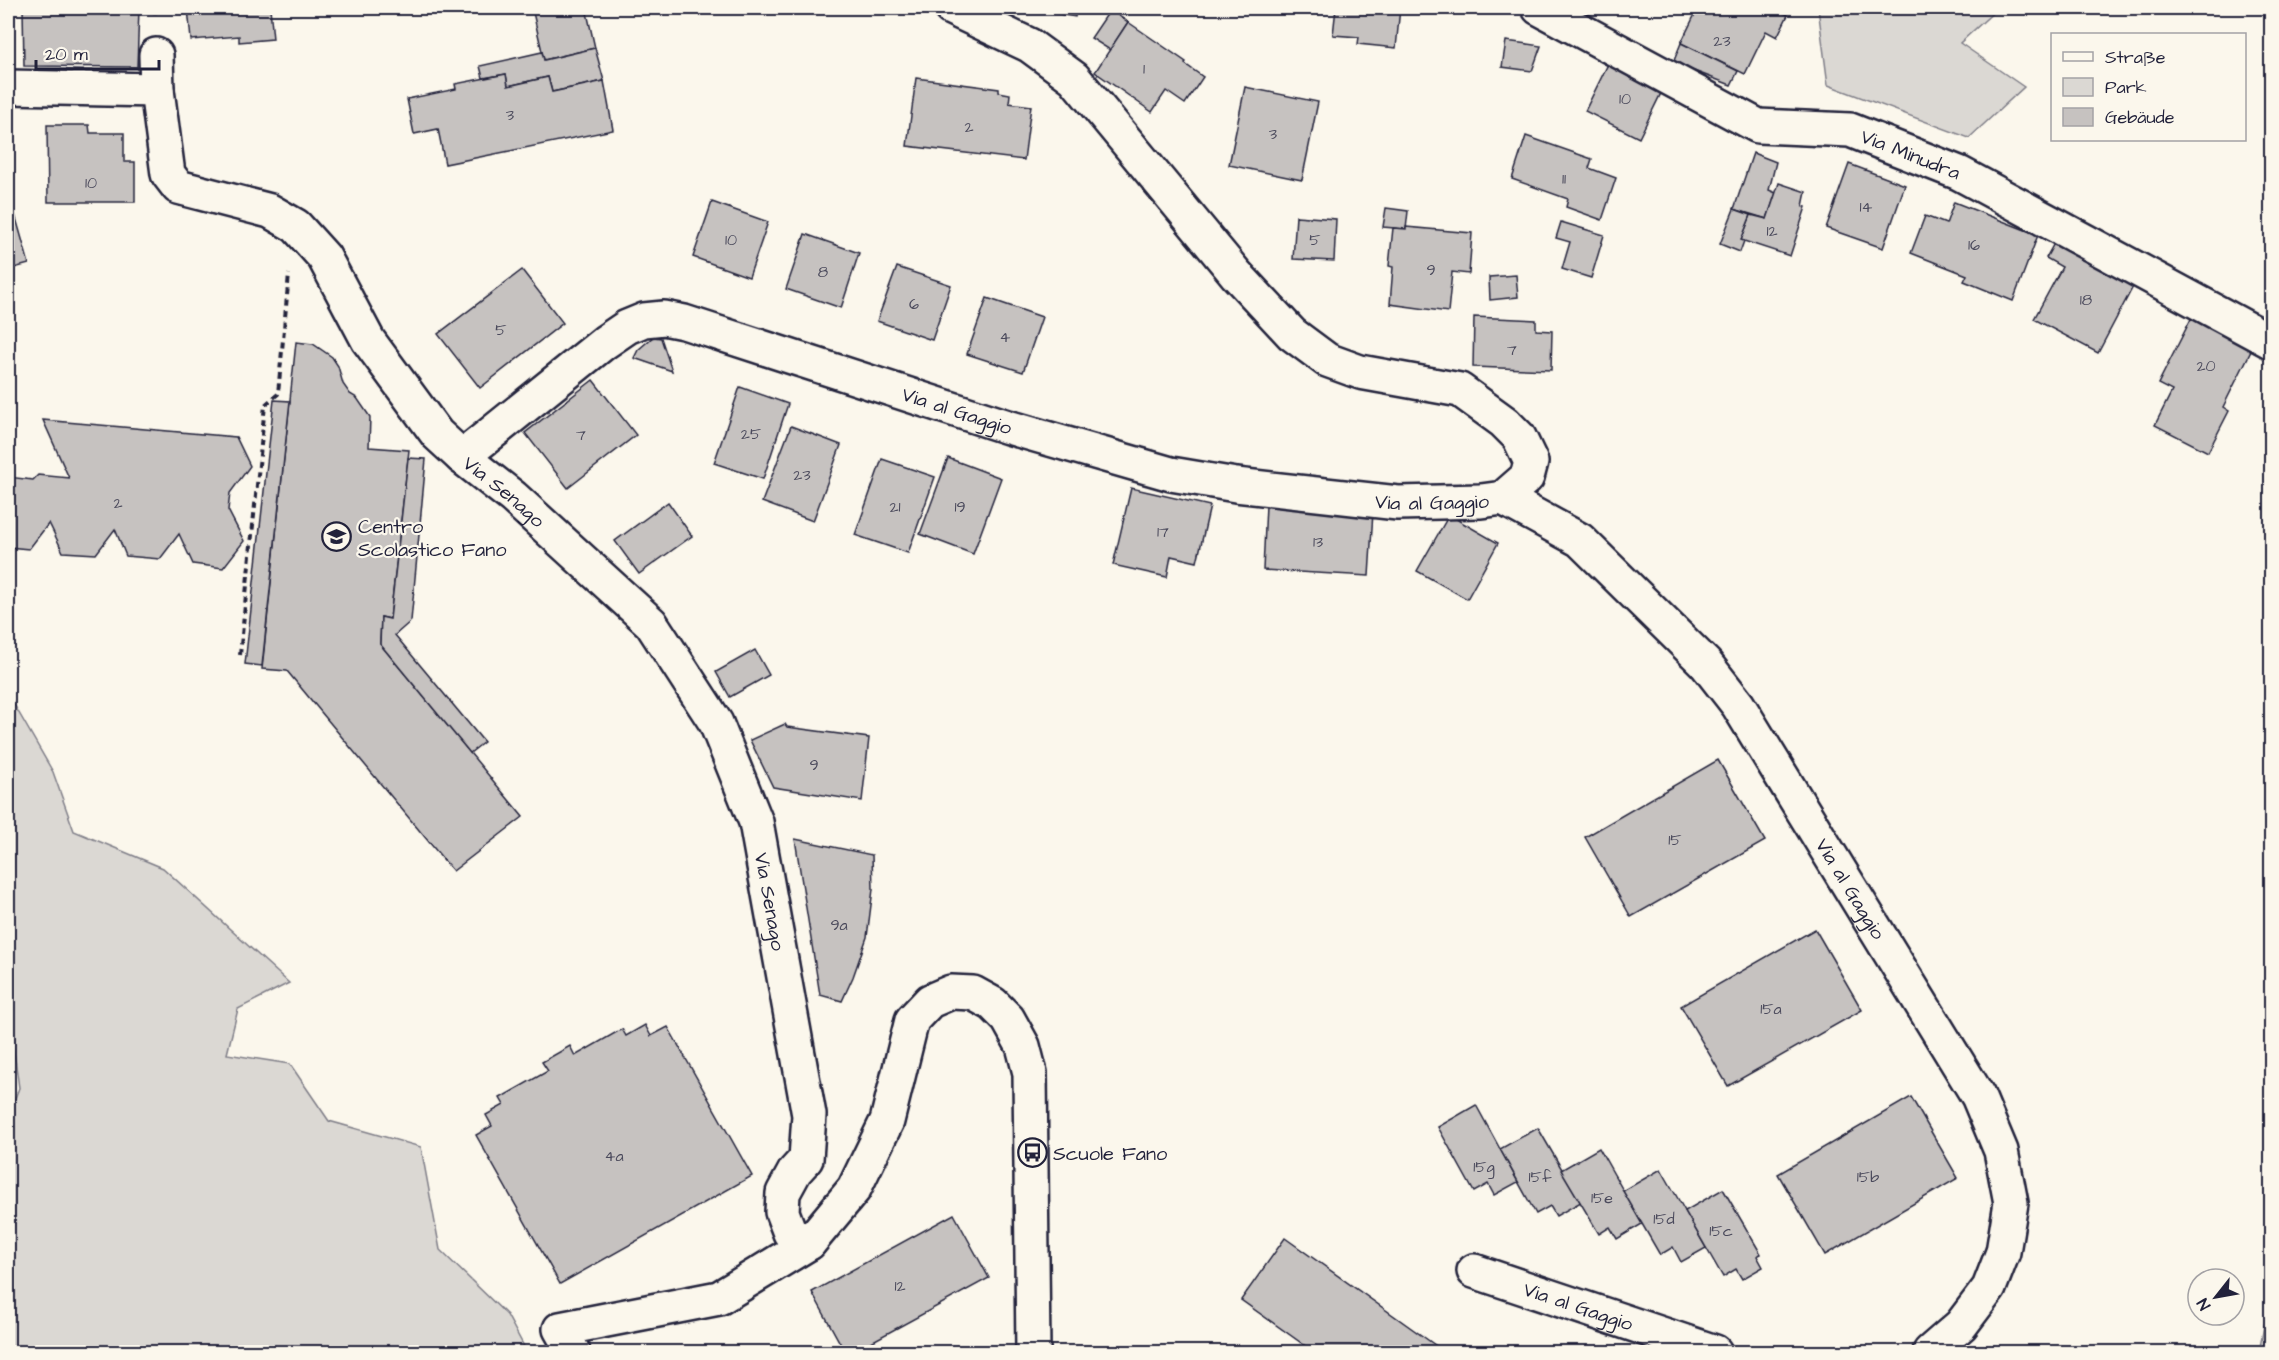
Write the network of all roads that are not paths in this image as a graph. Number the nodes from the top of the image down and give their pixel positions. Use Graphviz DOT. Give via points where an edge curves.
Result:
graph roads {
  1 [pos="951,8"];
  2 [pos="1539,8"];
  3 [pos="156,55"];
  4 [pos="8,87"];
  5 [pos="157,90"];
  6 [pos="2271,342"];
  7 [pos="462,457"];
  8 [pos="1503,498"];
  9 [pos="809,1243"];
  10 [pos="1474,1271"];
  11 [pos="573,1353"];
  12 [pos="1034,1353"];
  13 [pos="1715,1353"];
  14 [pos="1930,1353"];
  1 -- 8 [label="street, Via al Gaggio" via="1029,45 1074,78 1236,274 1292,334 1327,360 1360,372 1460,390 1504,422 1519,437 1531,462 1527,477"];
  2 -- 6 [label="street, Via Minudra" via="1758,126 1850,130 1959,173"];
  3 -- 5 [label="street, Via Senago"];
  4 -- 5 [label="street"];
  5 -- 7 [label="street, Via Senago" via="168,174 178,187 270,211 296,226 324,257 368,340 403,390 437,434"];
  7 -- 8 [label="street, Via al Gaggio" via="620,332 644,320 664,318 741,339 1008,427 1171,474 1398,503"];
  7 -- 9 [label="street, Via Senago" via="513,497 651,623 716,723 756,822 809,1115 807,1159 783,1193 782,1212 790,1233"];
  8 -- 14 [label="street, Via al Gaggio" via="1580,540 1706,664 1738,705 1978,1096 2001,1151 2011,1203 2004,1252 1982,1298 1961,1325"];
  9 -- 11 [label="street" via="719,1298 560,1329"];
  9 -- 12 [label="street" via="855,1189 887,1120 912,1020 930,1001 951,992 973,993 993,1004 1008,1020 1023,1046 1030,1073"];
  10 -- 13 [label="street, Via al Gaggio"];
}
